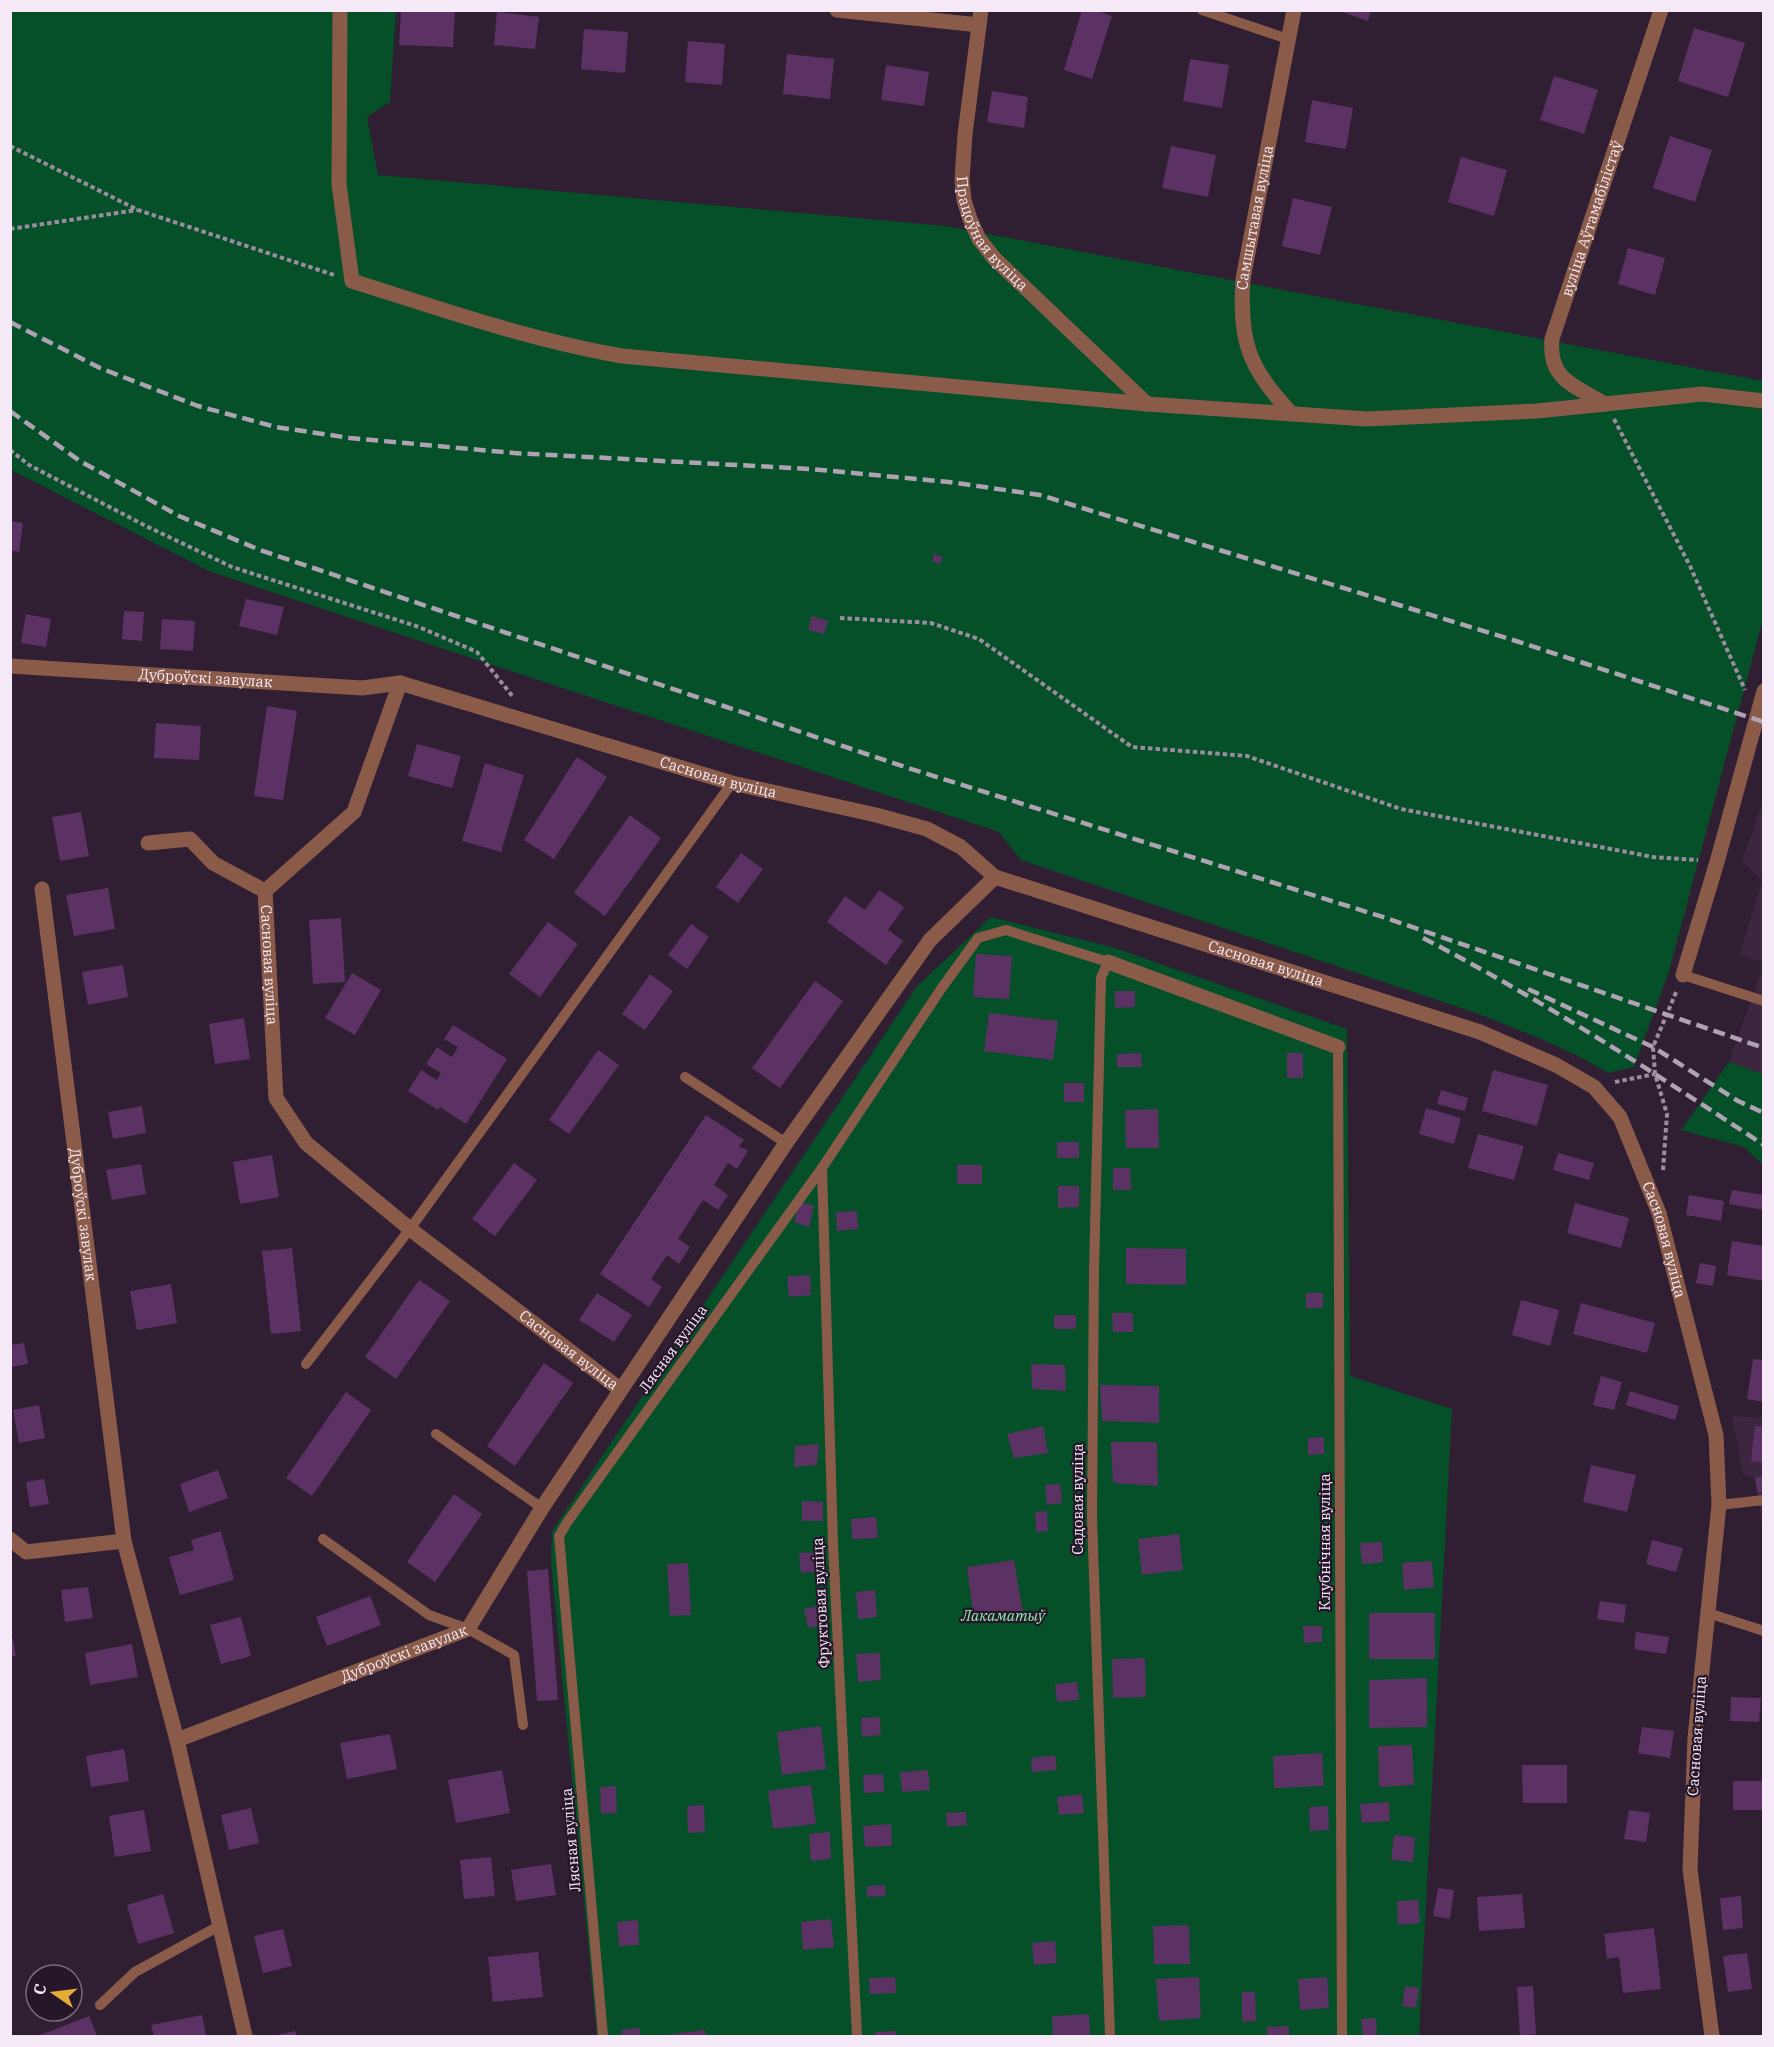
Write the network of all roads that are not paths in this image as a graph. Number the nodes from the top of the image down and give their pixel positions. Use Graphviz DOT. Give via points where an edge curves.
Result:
graph roads {
  1 [pos="340,10"];
  2 [pos="837,10"];
  3 [pos="1202,10"];
  4 [pos="1294,10"];
  5 [pos="1661,10"];
  6 [pos="980,18"];
  7 [pos="1288,39"];
  8 [pos="1764,401"];
  9 [pos="1147,404"];
  10 [pos="1605,404"];
  11 [pos="1292,414"];
  12 [pos="10,666"];
  13 [pos="400,683"];
  14 [pos="1764,691"];
  15 [pos="732,783"];
  16 [pos="148,843"];
  17 [pos="995,877"];
  18 [pos="42,889"];
  19 [pos="265,891"];
  20 [pos="1108,962"];
  21 [pos="1683,975"];
  22 [pos="1764,1001"];
  23 [pos="1338,1047"];
  24 [pos="685,1077"];
  25 [pos="786,1143"];
  26 [pos="822,1168"];
  27 [pos="410,1229"];
  28 [pos="306,1364"];
  29 [pos="621,1390"];
  30 [pos="436,1434"];
  31 [pos="1764,1500"];
  32 [pos="1719,1505"];
  33 [pos="542,1508"];
  34 [pos="10,1539"];
  35 [pos="323,1539"];
  36 [pos="124,1541"];
  37 [pos="1708,1613"];
  38 [pos="468,1629"];
  39 [pos="1764,1631"];
  40 [pos="523,1725"];
  41 [pos="177,1740"];
  42 [pos="219,1926"];
  43 [pos="100,2005"];
  44 [pos="245,2037"];
  45 [pos="603,2037"];
  46 [pos="857,2037"];
  47 [pos="1110,2037"];
  48 [pos="1342,2037"];
  49 [pos="1712,2037"];
  1 -- 9 [label="street" via="339,184 352,281 534,337 622,356"];
  2 -- 6 [label="street"];
  3 -- 7 [label="lane"];
  4 -- 7 [label="street, Самшытавая вуліца"];
  5 -- 10 [label="street, вуліца Аўтамабілістаў" via="1551,339 1552,362 1564,380"];
  6 -- 9 [label="street, Працоўная вуліца" via="962,159 964,200 970,219 994,258"];
  7 -- 11 [label="street, Самшытавая вуліца" via="1243,279 1241,312 1245,341 1256,370"];
  8 -- 10 [label="street" via="1702,394"];
  9 -- 11 [label="street"];
  10 -- 11 [label="street" via="1367,419"];
  12 -- 13 [label="street, Дуброўскі завулак" via="362,688"];
  13 -- 15 [label="street, Сасновая вуліца"];
  13 -- 19 [label="street, Сасновая вуліца" via="354,812"];
  14 -- 21 [label="street"];
  15 -- 17 [label="street, Сасновая вуліца" via="927,828 961,847"];
  15 -- 27 [label="lane"];
  16 -- 19 [label="street, Сасновая вуліца" via="190,839 213,862"];
  17 -- 25 [label="street, Сасновая вуліца" via="930,940"];
  17 -- 32 [label="street, Сасновая вуліца" via="1480,1032 1556,1065 1594,1087 1620,1117 1659,1213 1716,1435"];
  18 -- 36 [label="street, Дуброўскі завулак"];
  19 -- 27 [label="street, Сасновая вуліца" via="276,1098 306,1143"];
  20 -- 23 [label="street"];
  20 -- 26 [label="lane, Лясная вуліца" via="1006,930 978,938"];
  20 -- 47 [label="lane, Садовая вуліца" via="1101,978 1100,1002 1092,1518"];
  21 -- 22 [label="lane"];
  23 -- 48 [label="lane, Клубнічная вуліца"];
  24 -- 25 [label="lane"];
  25 -- 29 [label="street, Сасновая вуліца"];
  26 -- 45 [label="lane, Лясная вуліца" via="560,1536"];
  26 -- 46 [label="lane, Фруктовая вуліца" via="833,1544"];
  27 -- 28 [label="lane"];
  27 -- 29 [label="street, Сасновая вуліца"];
  29 -- 33 [label="street, Дуброўскі завулак"];
  30 -- 33 [label="lane"];
  31 -- 32 [label="lane"];
  32 -- 37 [label="street, Сасновая вуліца"];
  33 -- 38 [label="street, Дуброўскі завулак"];
  34 -- 36 [label="street" via="26,1552"];
  35 -- 38 [label="lane" via="429,1615"];
  36 -- 41 [label="street, Дуброўскі завулак"];
  37 -- 39 [label="lane"];
  37 -- 49 [label="street, Сасновая вуліца" via="1695,1738 1690,1869"];
  38 -- 40 [label="lane" via="514,1655"];
  38 -- 41 [label="street, Дуброўскі завулак"];
  41 -- 42 [label="street, Дуброўскі завулак"];
  42 -- 43 [label="lane" via="135,1972"];
  42 -- 44 [label="street, Дуброўскі завулак"];
}
